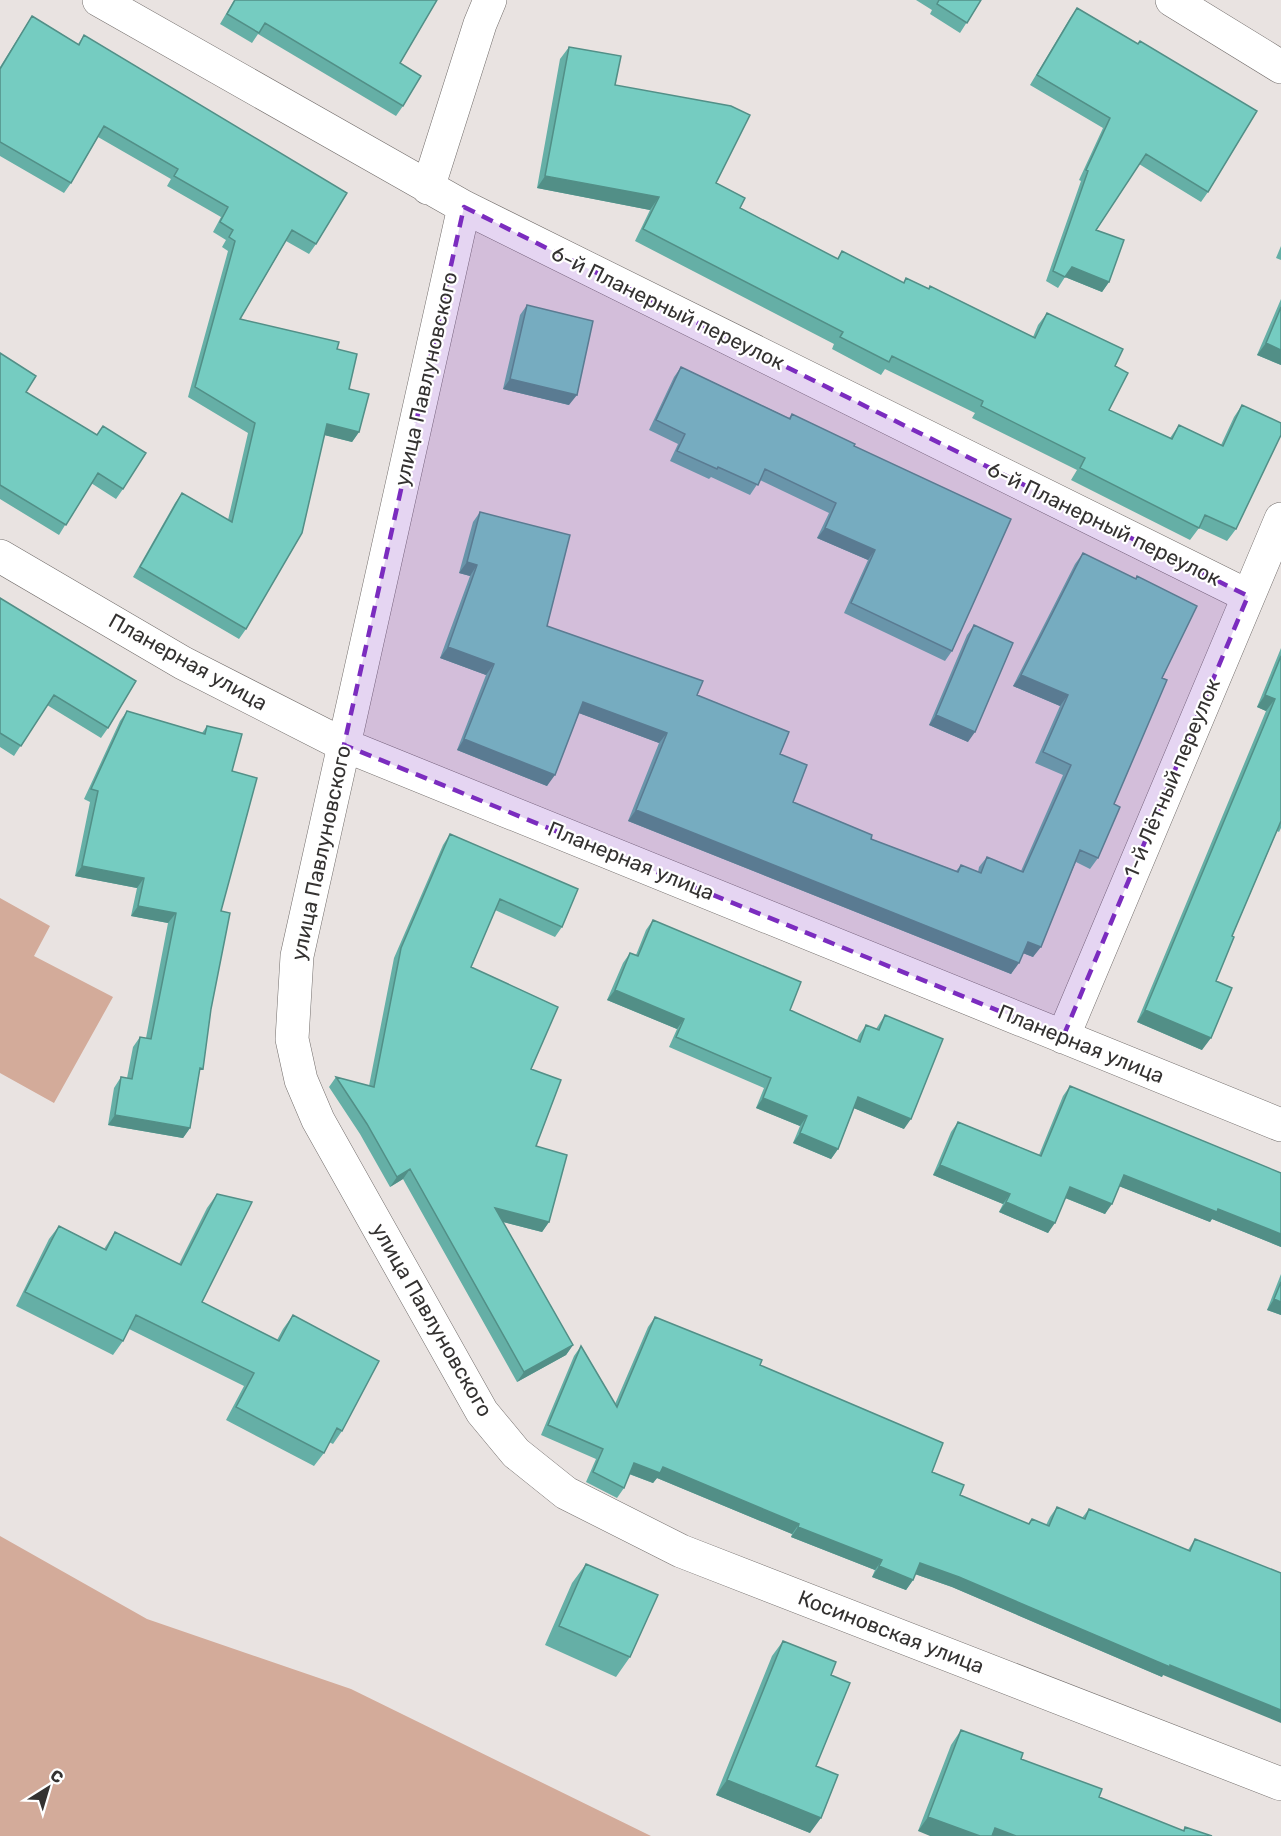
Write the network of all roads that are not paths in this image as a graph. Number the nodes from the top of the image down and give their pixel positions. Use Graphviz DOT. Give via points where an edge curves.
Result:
graph roads {
  1 [pos="99,0"];
  2 [pos="490,0"];
  3 [pos="1172,0"];
  4 [pos="1281,67"];
  5 [pos="428,188"];
  6 [pos="464,207"];
  7 [pos="1281,519"];
  8 [pos="0,556"];
  9 [pos="1248,596"];
  10 [pos="344,745"];
  11 [pos="1063,1036"];
  12 [pos="1281,1125"];
  13 [pos="516,1453"];
  14 [pos="1281,1784"];
  1 -- 5 [label="street, 6-й Планерный переулок"];
  2 -- 5 [label="street"];
  3 -- 4 [label="street"];
  5 -- 6 [label="street, 6-й Планерный переулок"];
  6 -- 9 [label="street, 6-й Планерный переулок"];
  6 -- 10 [label="street, улица Павлуновского"];
  7 -- 9 [label="street, 1-й Лётный переулок"];
  8 -- 10 [label="street, Планерная улица" via="183,663"];
  9 -- 11 [label="street, 1-й Лётный переулок"];
  10 -- 11 [label="street, Планерная улица"];
  10 -- 13 [label="street, улица Павлуновского" via="297,956 292,1039 301,1080 318,1120 482,1412"];
  11 -- 12 [label="street, Планерная улица"];
  13 -- 14 [label="street, Косиновская улица" via="567,1493 681,1551"];
}
